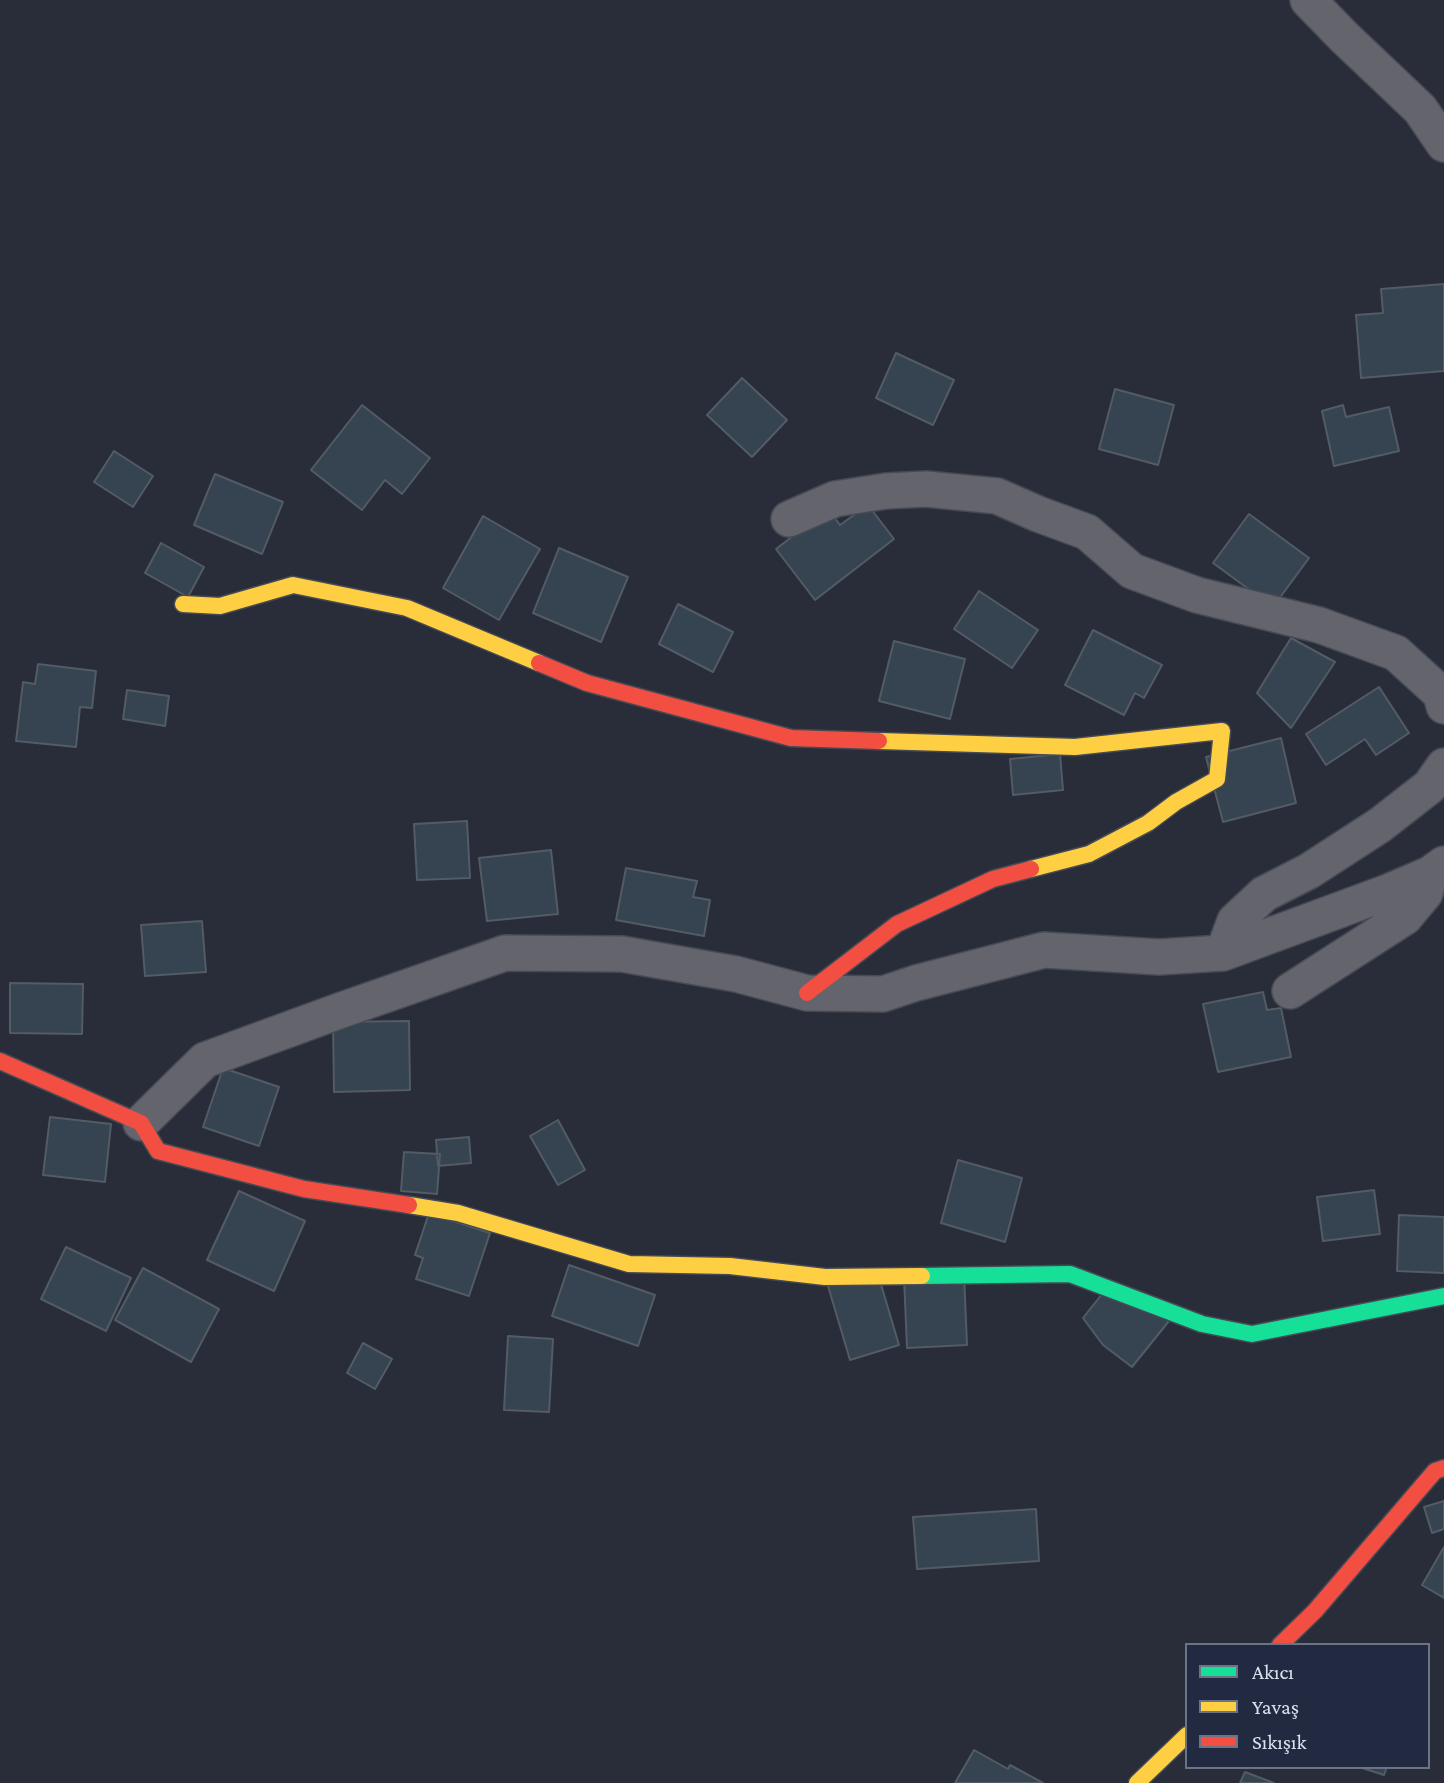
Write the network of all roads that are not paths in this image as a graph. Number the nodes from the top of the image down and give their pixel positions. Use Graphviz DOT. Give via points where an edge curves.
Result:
graph roads {
  1 [pos="1308,0"];
  2 [pos="1444,145"];
  3 [pos="789,519"];
  4 [pos="183,604"];
  5 [pos="1444,706"];
  6 [pos="1444,766"];
  7 [pos="1437,869"];
  8 [pos="1223,953"];
  9 [pos="1290,991"];
  10 [pos="807,993"];
  11 [pos="0,1061"];
  12 [pos="141,1123"];
  13 [pos="1444,1297"];
  14 [pos="1444,1468"];
  15 [pos="1282,1643"];
  16 [pos="1185,1737"];
  17 [pos="1137,1783"];
  1 -- 2 [label="street" via="1420,109"];
  3 -- 5 [label="street" via="835,499 886,491 926,489 997,496 1087,532 1132,571 1197,595 1319,625 1396,653 1441,694"];
  4 -- 10 [label="street" via="220,606 293,585 407,608 587,683 791,738 1074,747 1222,730 1217,779 1148,823 1089,854 993,879 897,924"];
  6 -- 8 [label="street" via="1430,786 1380,825 1264,894 1235,921"];
  7 -- 8 [label="street"];
  7 -- 9 [label="street" via="1405,917"];
  8 -- 10 [label="street" via="1159,957 1044,950 883,995"];
  10 -- 12 [label="street" via="736,974 622,954 505,953 205,1060"];
  11 -- 12 [label="street"];
  12 -- 13 [label="street" via="158,1151 304,1189 458,1213 629,1264 730,1266 825,1277 1070,1274 1202,1324 1252,1334"];
  14 -- 15 [label="street" via="1435,1471"];
  16 -- 17 [label="street"];
}
